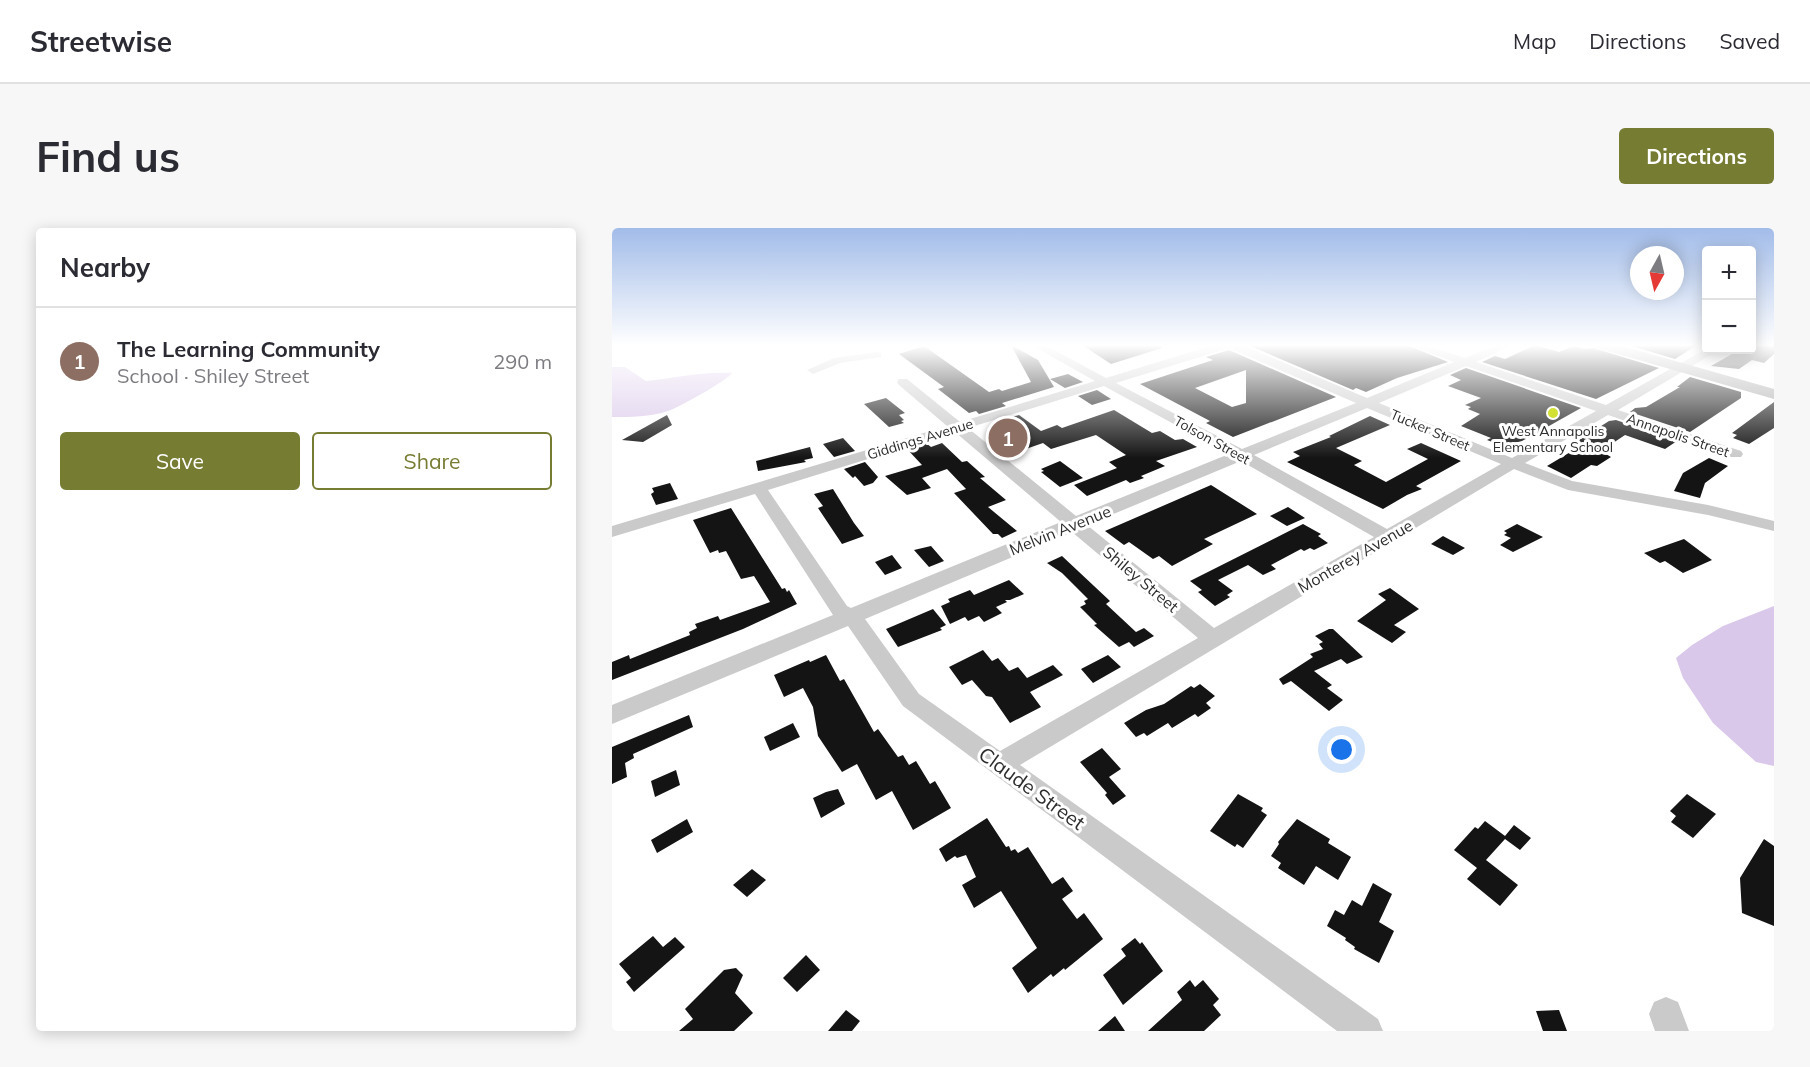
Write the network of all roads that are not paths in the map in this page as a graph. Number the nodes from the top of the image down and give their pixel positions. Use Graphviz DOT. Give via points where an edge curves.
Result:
graph roads {
  1 [pos="903,382"];
  2 [pos="1104,382"];
  3 [pos="1107,382"];
  4 [pos="1319,382"];
  5 [pos="1417,382"];
  6 [pos="1525,382"];
  7 [pos="1654,382"];
  8 [pos="1732,382"];
  9 [pos="1774,394"];
  10 [pos="1367,403"];
  11 [pos="1605,410"];
  12 [pos="958,427"];
  13 [pos="1736,454"];
  14 [pos="1242,455"];
  15 [pos="1512,464"];
  16 [pos="759,488"];
  17 [pos="1074,524"];
  18 [pos="1774,526"];
  19 [pos="612,532"];
  20 [pos="1388,537"];
  21 [pos="852,616"];
  22 [pos="1213,639"];
  23 [pos="612,715"];
  24 [pos="999,764"];
  25 [pos="1366,1031"];
  1 -- 12 [label="street, Shiley Street"];
  2 -- 12 [label="street, Giddings Avenue"];
  3 -- 14 [label="street, Tolson Street"];
  4 -- 10 [label="street, Tucker Street"];
  5 -- 10 [label="street, Melvin Avenue"];
  6 -- 11 [label="street, Annapolis Street"];
  7 -- 11 [label="street, Monterey Avenue"];
  8 -- 9 [label="main road"];
  10 -- 14 [label="street, Melvin Avenue"];
  10 -- 15 [label="street, Tucker Street"];
  11 -- 13 [label="street, Annapolis Street"];
  11 -- 15 [label="street, Monterey Avenue"];
  12 -- 16 [label="street, Giddings Avenue"];
  12 -- 17 [label="street, Shiley Street"];
  14 -- 17 [label="street, Melvin Avenue"];
  14 -- 20 [label="street, Tolson Street"];
  15 -- 18 [label="street, Tucker Street" via="1583,489 1708,510"];
  15 -- 20 [label="street, Monterey Avenue"];
  16 -- 19 [label="street, Giddings Avenue"];
  16 -- 21 [label="street, Claude Street" via="840,611"];
  17 -- 21 [label="street, Melvin Avenue"];
  17 -- 22 [label="street, Shiley Street"];
  20 -- 22 [label="street, Monterey Avenue"];
  21 -- 23 [label="street, Melvin Avenue"];
  21 -- 24 [label="street, Claude Street" via="910,700"];
  22 -- 24 [label="street, Monterey Avenue"];
  24 -- 25 [label="street, Claude Street"];
}
